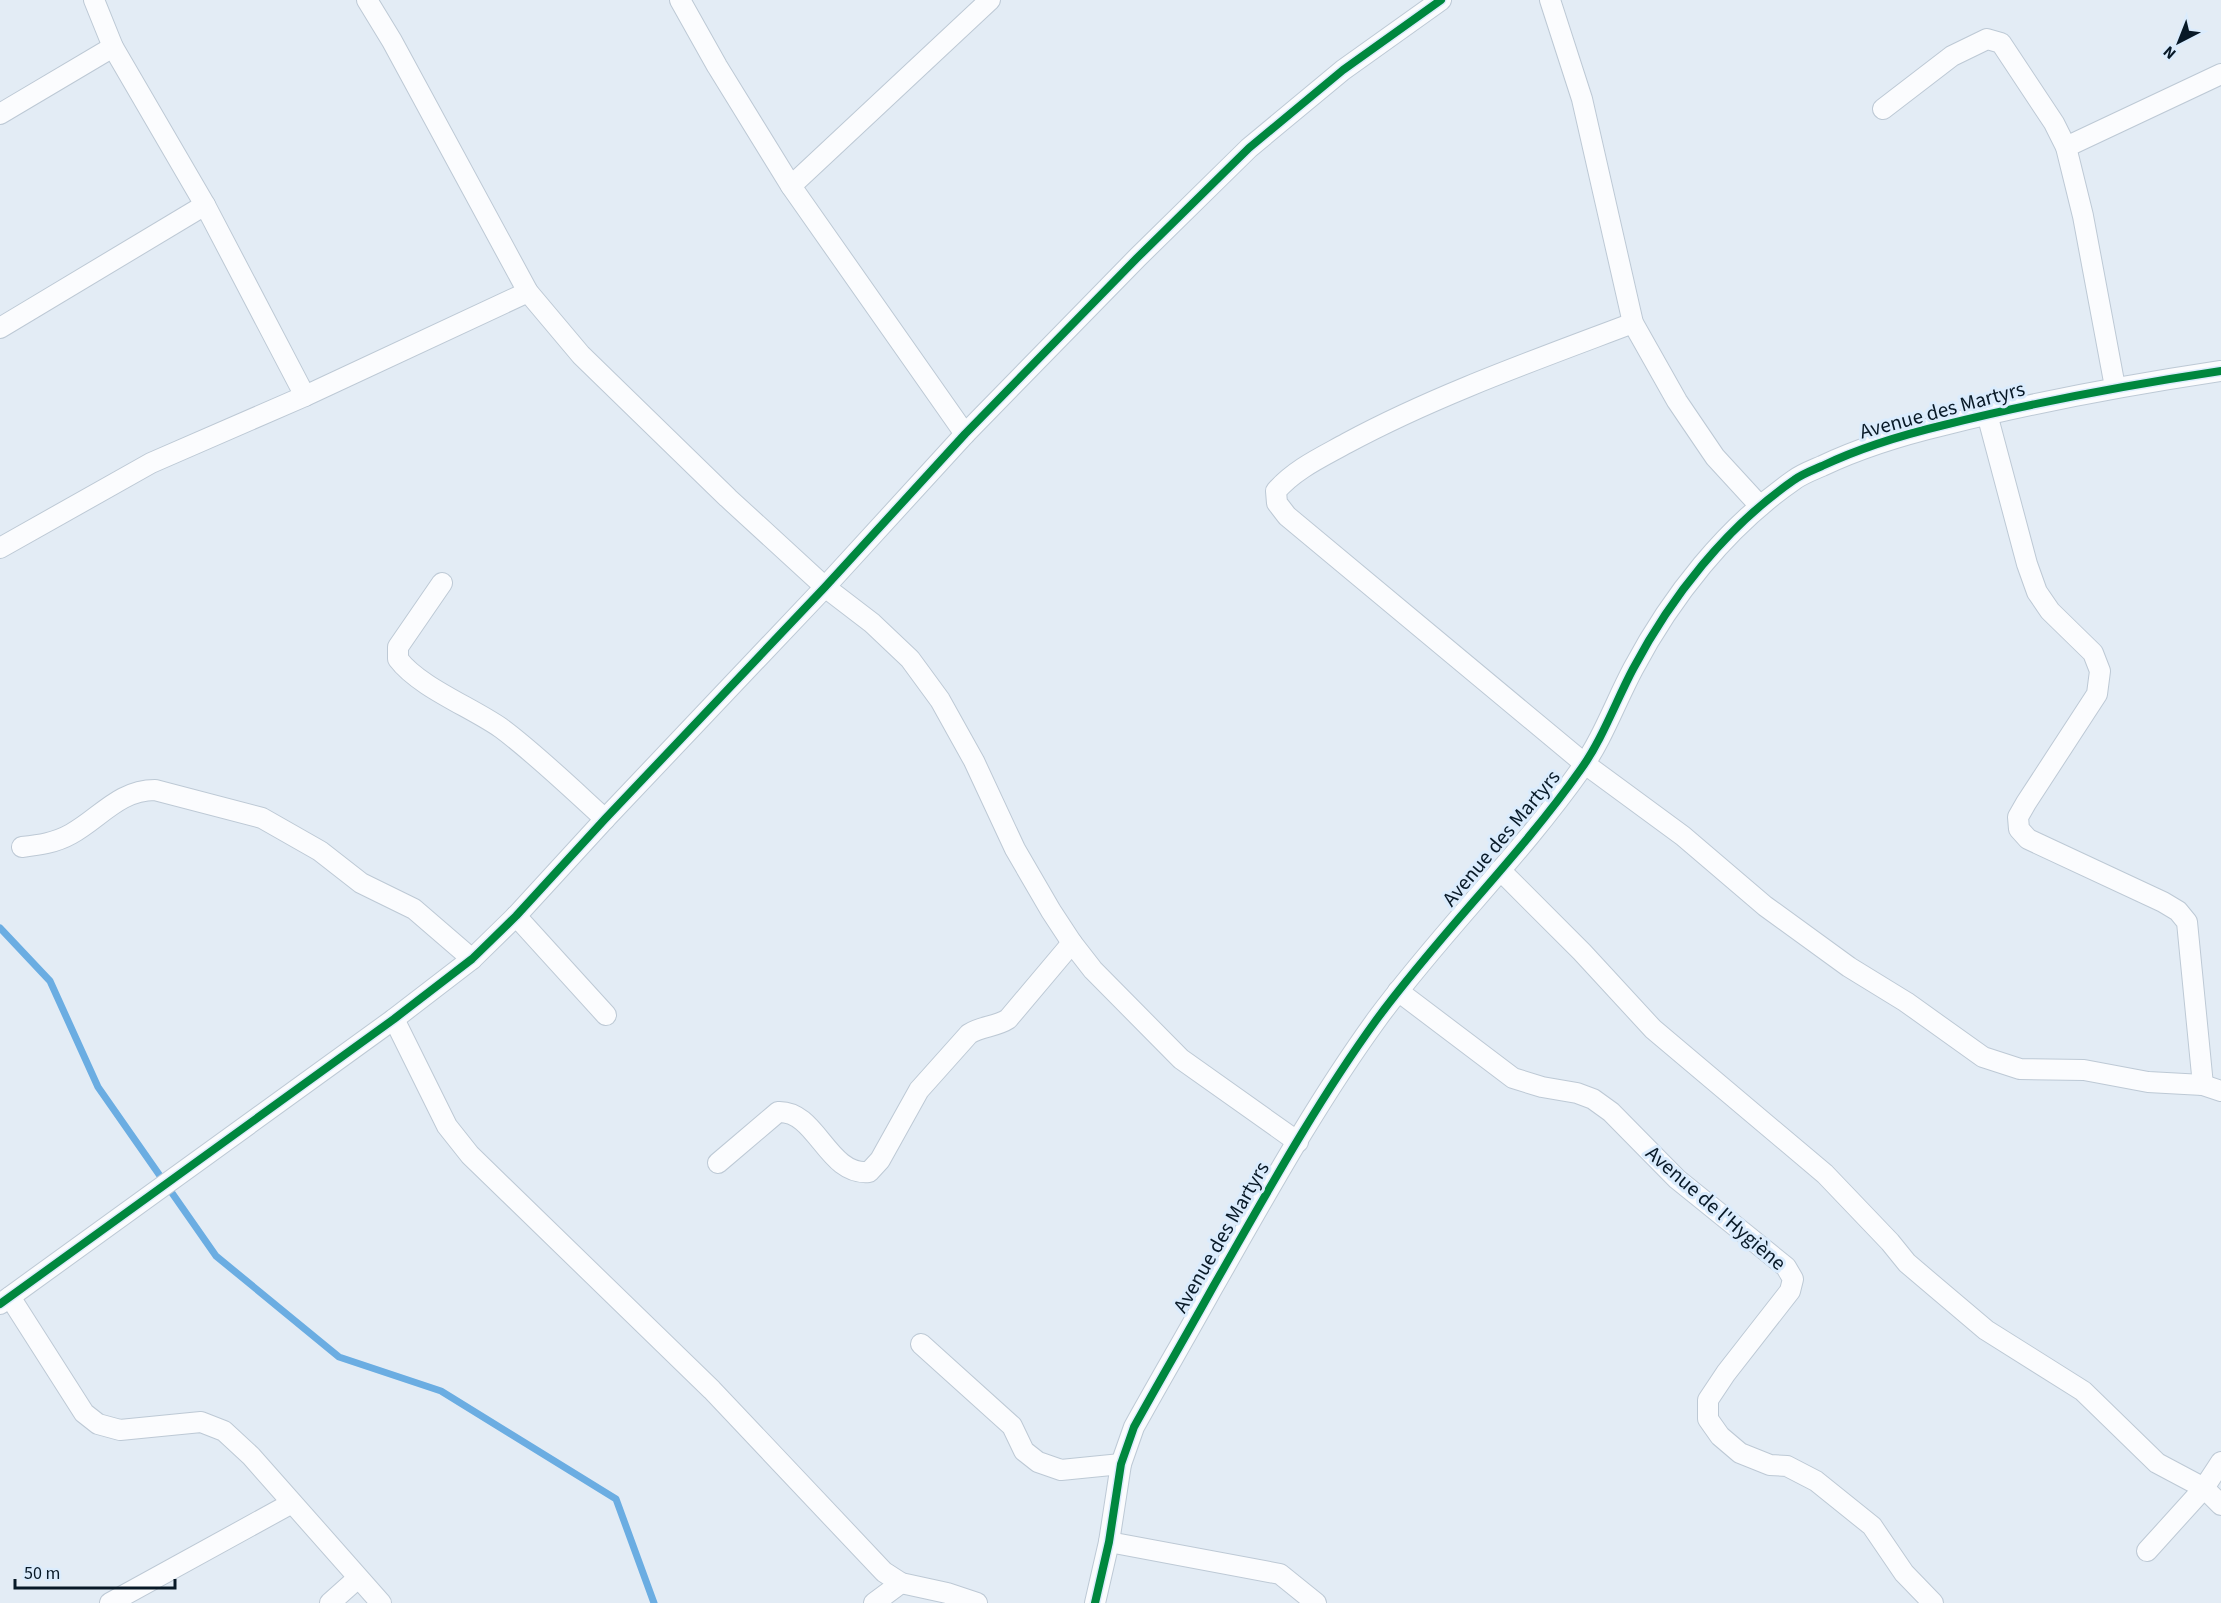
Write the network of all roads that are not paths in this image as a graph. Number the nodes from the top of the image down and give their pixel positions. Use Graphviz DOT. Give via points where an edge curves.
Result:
graph roads {
  1 [pos="94,0"];
  2 [pos="367,0"];
  3 [pos="680,0"];
  4 [pos="990,0"];
  5 [pos="1441,0"];
  6 [pos="1550,0"];
  7 [pos="113,47"];
  8 [pos="2221,74"];
  9 [pos="1883,109"];
  10 [pos="0,114"];
  11 [pos="2066,147"];
  12 [pos="791,186"];
  13 [pos="205,205"];
  14 [pos="528,292"];
  15 [pos="1633,322"];
  16 [pos="0,328"];
  17 [pos="2221,371"];
  18 [pos="2115,387"];
  19 [pos="305,396"];
  20 [pos="1987,414"];
  21 [pos="965,434"];
  22 [pos="1760,506"];
  23 [pos="0,548"];
  24 [pos="442,583"];
  25 [pos="825,587"];
  26 [pos="1585,764"];
  27 [pos="605,819"];
  28 [pos="22,847"];
  29 [pos="1500,870"];
  30 [pos="516,916"];
  31 [pos="1072,943"];
  32 [pos="472,959"];
  33 [pos="1398,992"];
  34 [pos="606,1015"];
  35 [pos="394,1019"];
  36 [pos="2212,1088"];
  37 [pos="1298,1142"];
  38 [pos="718,1162"];
  39 [pos="5,1300"];
  40 [pos="921,1344"];
  41 [pos="2221,1462"];
  42 [pos="1121,1464"];
  43 [pos="2204,1488"];
  44 [pos="292,1503"];
  45 [pos="2221,1505"];
  46 [pos="1109,1542"];
  47 [pos="2147,1551"];
  48 [pos="358,1578"];
  49 [pos="901,1583"];
  50 [pos="110,1603"];
  51 [pos="330,1603"];
  52 [pos="381,1603"];
  53 [pos="874,1603"];
  54 [pos="977,1603"];
  55 [pos="1095,1603"];
  56 [pos="1316,1603"];
  57 [pos="1933,1603"];
  1 -- 7 [label="street"];
  2 -- 14 [label="street"];
  3 -- 12 [label="street"];
  4 -- 12 [label="street"];
  5 -- 21 [label="street" via="1343,70 1249,148"];
  6 -- 15 [label="street" via="1582,99"];
  7 -- 10 [label="street"];
  7 -- 13 [label="street"];
  8 -- 11 [label="street"];
  9 -- 11 [label="street" via="1952,56 1987,39 2001,43 2010,55"];
  11 -- 18 [label="street"];
  12 -- 21 [label="street"];
  13 -- 16 [label="street"];
  13 -- 19 [label="street"];
  14 -- 19 [label="street"];
  14 -- 25 [label="street" via="580,356"];
  15 -- 22 [label="street" via="1677,401 1709,448"];
  15 -- 26 [label="street" via="1376,428 1302,468 1276,491 1277,502 1287,516"];
  17 -- 18 [label="street, Avenue des Martyrs"];
  18 -- 20 [label="street, Avenue des Martyrs"];
  19 -- 23 [label="street" via="151,463"];
  20 -- 22 [label="street, Avenue des Martyrs" via="1888,439 1847,454 1797,478"];
  20 -- 36 [label="street" via="2037,592 2050,611 2093,653 2100,671 2097,694 2026,803 2018,817 2019,829 2028,839 2163,902 2187,922"];
  21 -- 25 [label="street"];
  22 -- 26 [label="street, Avenue des Martyrs" via="1707,560 1665,612"];
  24 -- 27 [label="street" via="398,647 398,659 414,676 503,730"];
  25 -- 27 [label="street"];
  25 -- 31 [label="street" via="910,659 940,700 1015,849"];
  26 -- 29 [label="street, Avenue des Martyrs" via="1543,822"];
  26 -- 36 [label="street" via="1683,836 1795,928 1983,1057 2020,1069 2084,1070"];
  27 -- 30 [label="street"];
  28 -- 32 [label="street" via="54,842 126,796 139,790 155,790 262,818 320,851 361,883 414,909"];
  29 -- 33 [label="street, Avenue des Martyrs"];
  29 -- 43 [label="street" via="1653,1029 1825,1174 1907,1263 1986,1330 2083,1391 2157,1463"];
  30 -- 32 [label="street"];
  30 -- 34 [label="street"];
  31 -- 37 [label="street" via="1181,1059"];
  31 -- 38 [label="street" via="1008,1019 969,1034 933,1074 919,1090 870,1172 858,1173 844,1167 798,1117 788,1112 778,1113"];
  32 -- 35 [label="street"];
  33 -- 37 [label="street, Avenue des Martyrs"];
  33 -- 57 [label="street, Avenue de l'Hygiène" via="1513,1078 1593,1099 1677,1179 1786,1267 1793,1279 1790,1291 1708,1400 1708,1419 1740,1454 1770,1465 1787,1466 1816,1481 1872,1526 1904,1573"];
  35 -- 39 [label="street"];
  35 -- 49 [label="street" via="447,1126 470,1155 712,1390 884,1572"];
  37 -- 42 [label="street, Avenue des Martyrs" via="1162,1376 1134,1427"];
  39 -- 44 [label="street" via="84,1413 98,1424 120,1430 201,1422 224,1431"];
  40 -- 42 [label="street" via="1012,1426 1024,1451 1038,1462 1061,1470"];
  41 -- 43 [label="street"];
  42 -- 46 [label="street, Avenue des Martyrs"];
  43 -- 45 [label="street"];
  43 -- 47 [label="street"];
  44 -- 48 [label="street"];
  44 -- 50 [label="street"];
  46 -- 55 [label="street, Avenue des Martyrs"];
  46 -- 56 [label="street" via="1280,1574"];
  48 -- 51 [label="street"];
  48 -- 52 [label="street"];
  49 -- 53 [label="street"];
  49 -- 54 [label="street"];
}
